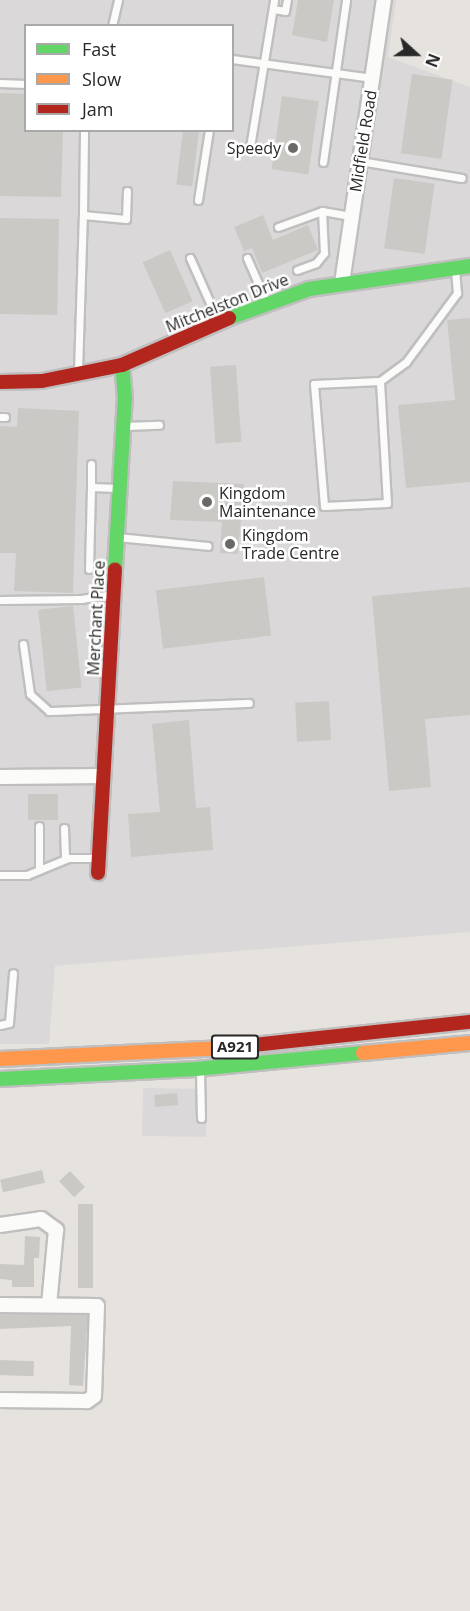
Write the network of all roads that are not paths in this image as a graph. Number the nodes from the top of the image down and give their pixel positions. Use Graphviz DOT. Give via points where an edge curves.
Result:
graph roads {
  1 [pos="118,0"];
  2 [pos="274,0"];
  3 [pos="287,0"];
  4 [pos="346,0"];
  5 [pos="384,0"];
  6 [pos="273,9"];
  7 [pos="112,24"];
  8 [pos="234,59"];
  9 [pos="263,63"];
  10 [pos="333,73"];
  11 [pos="373,78"];
  12 [pos="0,82"];
  13 [pos="24,84"];
  14 [pos="84,132"];
  15 [pos="209,132"];
  16 [pos="250,147"];
  17 [pos="360,161"];
  18 [pos="323,162"];
  19 [pos="462,178"];
  20 [pos="127,191"];
  21 [pos="198,201"];
  22 [pos="322,211"];
  23 [pos="83,215"];
  24 [pos="351,216"];
  25 [pos="278,227"];
  26 [pos="190,258"];
  27 [pos="247,258"];
  28 [pos="470,266"];
  29 [pos="455,267"];
  30 [pos="297,270"];
  31 [pos="342,283"];
  32 [pos="267,303"];
  33 [pos="219,323"];
  34 [pos="122,365"];
  35 [pos="78,374"];
  36 [pos="380,381"];
  37 [pos="0,382"];
  38 [pos="159,425"];
  39 [pos="124,426"];
  40 [pos="92,464"];
  41 [pos="91,487"];
  42 [pos="120,488"];
  43 [pos="117,537"];
  44 [pos="208,546"];
  45 [pos="89,569"];
  46 [pos="114,594"];
  47 [pos="0,600"];
  48 [pos="23,644"];
  49 [pos="249,703"];
  50 [pos="107,710"];
  51 [pos="104,776"];
  52 [pos="0,777"];
  53 [pos="39,826"];
  54 [pos="64,828"];
  55 [pos="99,858"];
  56 [pos="64,859"];
  57 [pos="39,870"];
  58 [pos="98,873"];
  59 [pos="0,875"];
  60 [pos="13,973"];
  61 [pos="468,1022"];
  62 [pos="0,1025"];
  63 [pos="470,1043"];
  64 [pos="3,1058"];
  65 [pos="200,1069"];
  66 [pos="0,1079"];
  67 [pos="201,1118"];
  68 [pos="0,1225"];
  69 [pos="0,1305"];
  70 [pos="49,1305"];
  71 [pos="0,1400"];
  1 -- 7 [label="lane"];
  2 -- 6 [label="lane"];
  3 -- 6 [label="lane" via="285,11"];
  4 -- 10 [label="lane"];
  5 -- 11 [label="street, Midfield Road"];
  6 -- 9 [label="lane"];
  8 -- 9 [label="lane"];
  9 -- 10 [label="lane"];
  9 -- 16 [label="lane"];
  10 -- 11 [label="lane"];
  10 -- 18 [label="lane"];
  11 -- 17 [label="street, Midfield Road"];
  12 -- 13 [label="lane"];
  14 -- 23 [label="lane"];
  15 -- 21 [label="lane"];
  17 -- 19 [label="lane"];
  17 -- 24 [label="street, Midfield Road"];
  20 -- 23 [label="lane" via="126,219"];
  22 -- 24 [label="lane"];
  22 -- 25 [label="lane"];
  22 -- 30 [label="lane" via="324,253 316,263"];
  23 -- 35 [label="lane"];
  24 -- 31 [label="street, Midfield Road"];
  26 -- 33 [label="lane"];
  27 -- 32 [label="lane"];
  28 -- 29 [label="street, Mitchelston Drive"];
  29 -- 31 [label="street, Mitchelston Drive"];
  29 -- 36 [label="lane" via="457,293 406,362"];
  31 -- 32 [label="street, Mitchelston Drive"];
  32 -- 33 [label="street, Mitchelston Drive"];
  33 -- 34 [label="street, Mitchelston Drive"];
  34 -- 35 [label="street, Mitchelston Drive"];
  34 -- 39 [label="street, Merchant Place"];
  35 -- 37 [label="street, Mitchelston Drive" via="42,381"];
  36 -- 36 [label="lane" via="387,503 324,506 314,384"];
  38 -- 39 [label="lane"];
  39 -- 42 [label="street, Merchant Place"];
  40 -- 41 [label="lane"];
  41 -- 42 [label="lane"];
  41 -- 45 [label="lane"];
  42 -- 43 [label="street, Merchant Place"];
  43 -- 44 [label="lane"];
  43 -- 46 [label="street, Merchant Place"];
  46 -- 47 [label="lane" via="81,599"];
  46 -- 50 [label="street, Merchant Place"];
  48 -- 50 [label="lane" via="30,694 49,711"];
  49 -- 50 [label="lane"];
  50 -- 51 [label="street, Merchant Place"];
  51 -- 52 [label="street"];
  51 -- 55 [label="street, Merchant Place"];
  53 -- 57 [label="lane"];
  54 -- 56 [label="lane"];
  55 -- 56 [label="lane"];
  55 -- 58 [label="street, Merchant Place"];
  56 -- 57 [label="lane"];
  57 -- 59 [label="lane" via="27,875"];
  60 -- 62 [label="lane" via="9,1023"];
  61 -- 64 [label="street, A921" via="238,1047"];
  63 -- 65 [label="street, A921"];
  65 -- 66 [label="street, A921"];
  65 -- 67 [label="lane"];
  68 -- 70 [label="street" via="41,1219 56,1230"];
  69 -- 70 [label="street"];
  70 -- 71 [label="street" via="98,1306 94,1396 87,1401"];
}
